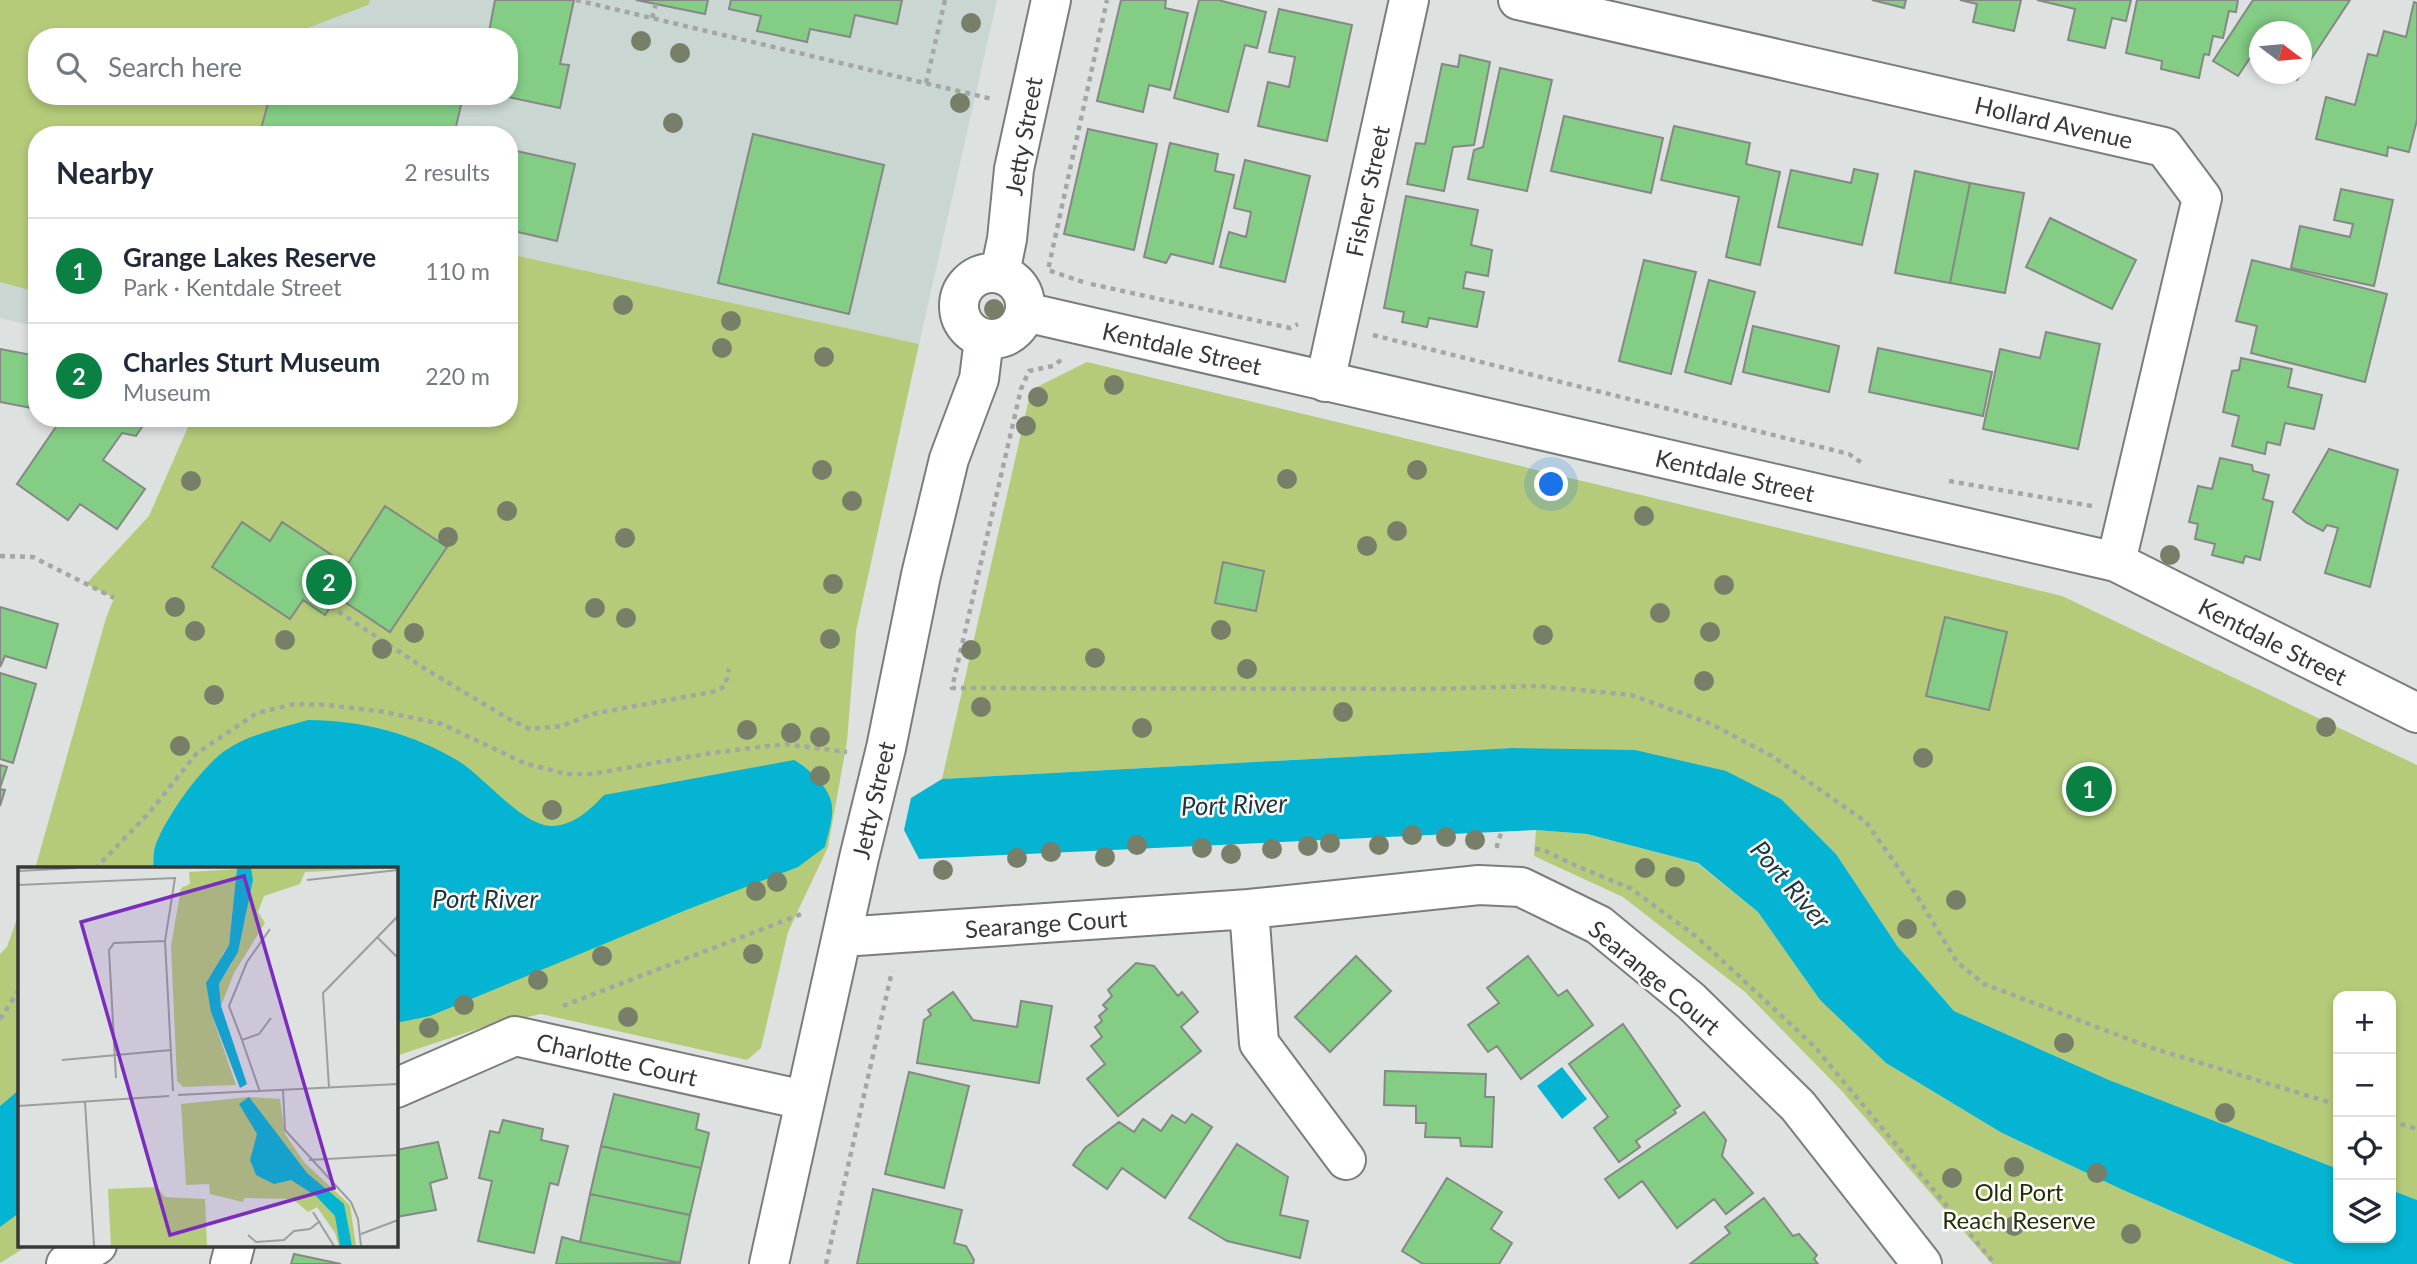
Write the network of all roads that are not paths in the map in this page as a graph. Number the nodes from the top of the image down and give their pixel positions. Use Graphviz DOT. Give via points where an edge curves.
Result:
graph roads {
  1 [pos="1051,0"];
  2 [pos="1409,0"];
  3 [pos="1518,0"];
  4 [pos="1000,273"];
  5 [pos="1025,312"];
  6 [pos="984,339"];
  7 [pos="1325,382"];
  8 [pos="2116,562"];
  9 [pos="2417,713"];
  10 [pos="1249,909"];
  11 [pos="842,937"];
  12 [pos="397,1087"];
  13 [pos="804,1100"];
  14 [pos="1346,1160"];
  15 [pos="95,1246"];
  16 [pos="235,1246"];
  17 [pos="66,1264"];
  18 [pos="230,1264"];
  19 [pos="769,1264"];
  20 [pos="1922,1264"];
  1 -- 4 [label="street, Jetty Street" via="1014,169"];
  2 -- 7 [label="street, Fisher Street"];
  3 -- 8 [label="street, Hollard Avenue" via="2164,147 2202,198"];
  4 -- 5 [label="street" via="1017,284 1026,302"];
  4 -- 6 [label="street" via="977,276 961,293 958,304 960,316 973,334"];
  5 -- 6 [label="street" via="1022,323 1006,337"];
  5 -- 7 [label="street, Kentdale Street"];
  6 -- 11 [label="street, Jetty Street" via="979,379 948,459"];
  7 -- 8 [label="street, Kentdale Street"];
  8 -- 9 [label="street, Kentdale Street"];
  10 -- 11 [label="street, Searange Court"];
  10 -- 14 [label="street" via="1259,1043"];
  10 -- 20 [label="street, Searange Court" via="1479,886 1521,887 1600,925 1691,1001 1798,1106"];
  11 -- 13 [label="street, Jetty Street"];
  12 -- 13 [label="street, Charlotte Court" via="515,1036"];
  13 -- 19 [label="street, Jetty Street"];
  15 -- 17 [label="street"];
  16 -- 18 [label="street"];
}
